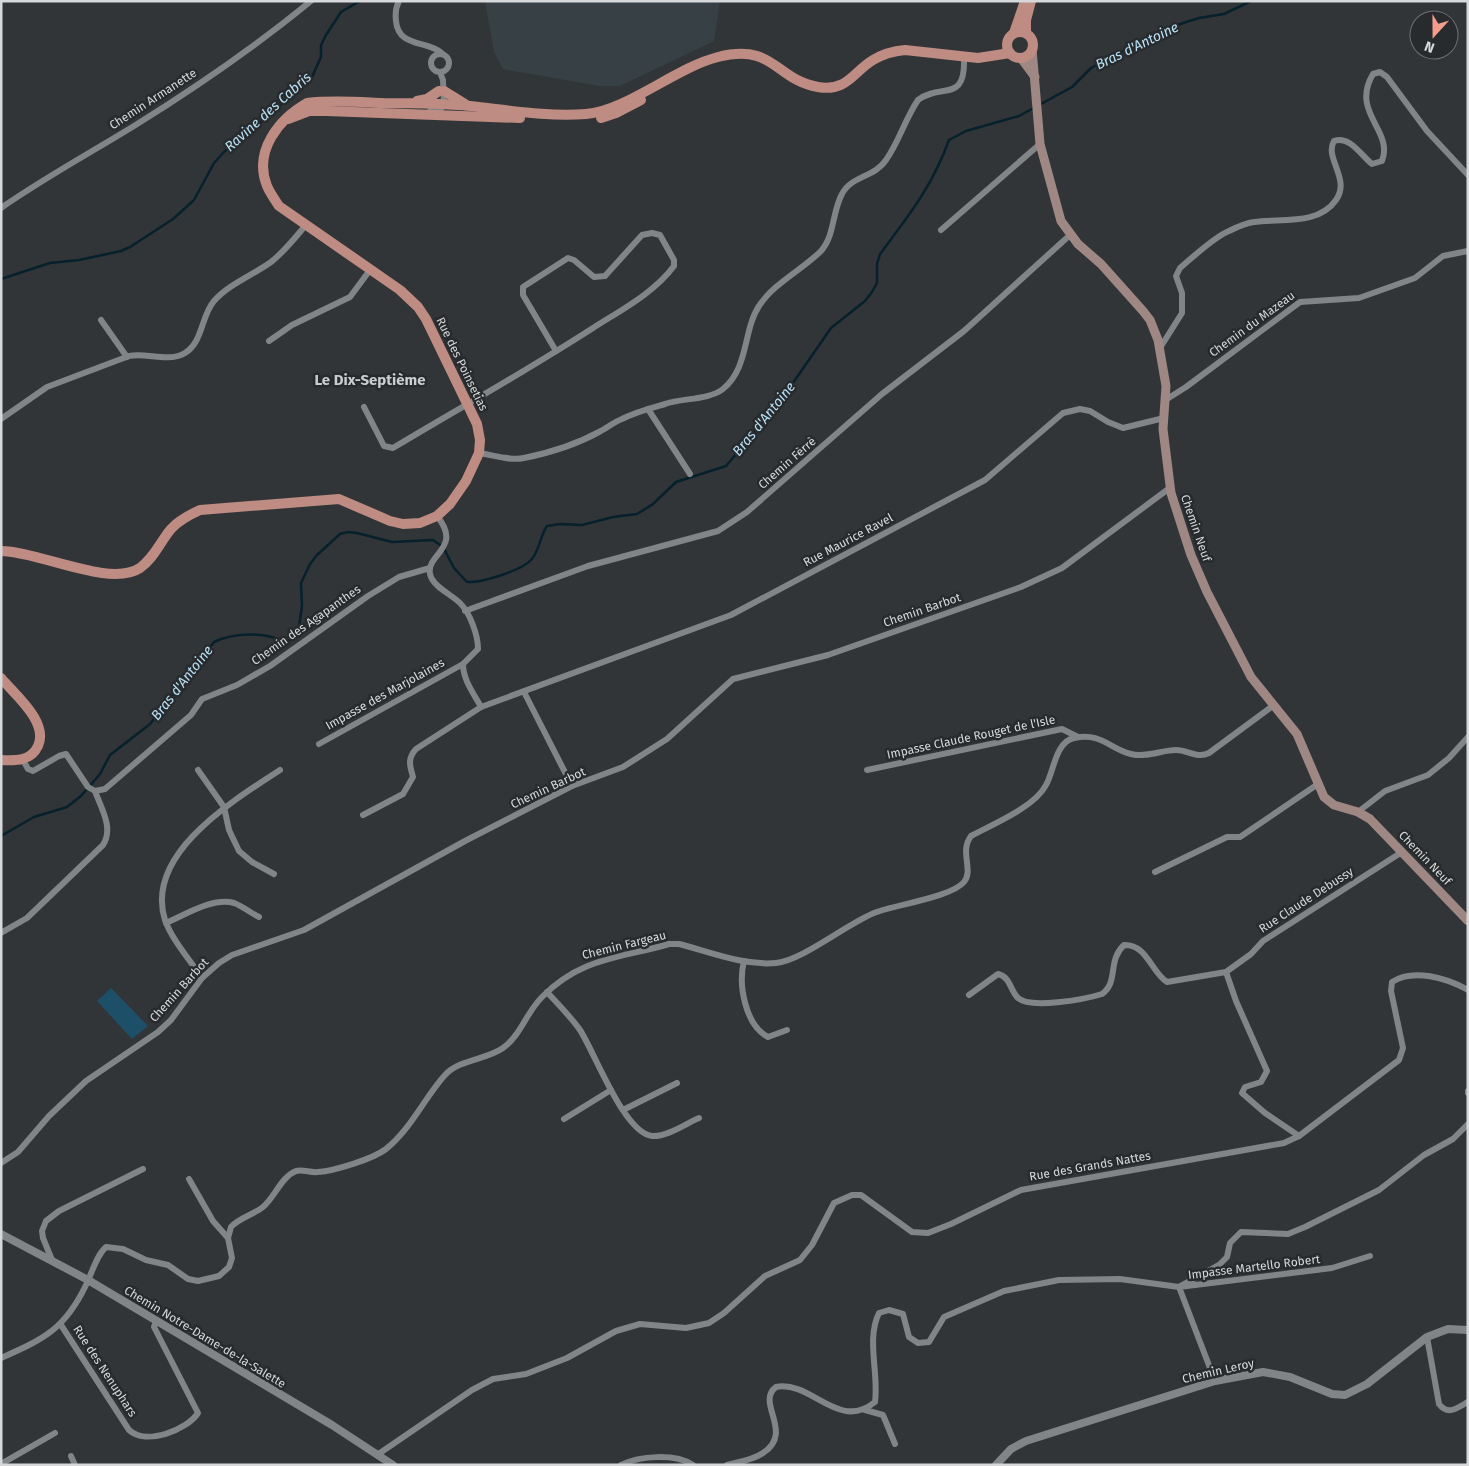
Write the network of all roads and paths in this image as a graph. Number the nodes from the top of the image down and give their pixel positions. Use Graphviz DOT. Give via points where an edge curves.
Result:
graph roads {
  1 [pos="311,1"];
  2 [pos="1024,1"];
  3 [pos="1031,1"];
  4 [pos="398,4"];
  5 [pos="1026,33"];
  6 [pos="1011,36"];
  7 [pos="420,45"];
  8 [pos="1032,49"];
  9 [pos="1010,53"];
  10 [pos="442,54"];
  11 [pos="731,54"];
  12 [pos="966,56"];
  13 [pos="1021,58"];
  14 [pos="432,59"];
  15 [pos="441,74"];
  16 [pos="1036,80"];
  17 [pos="441,91"];
  18 [pos="400,103"];
  19 [pos="468,106"];
  20 [pos="443,109"];
  21 [pos="285,120"];
  22 [pos="1040,144"];
  23 [pos="1468,175"];
  24 [pos="1,208"];
  25 [pos="305,226"];
  26 [pos="941,230"];
  27 [pos="1070,235"];
  28 [pos="1468,251"];
  29 [pos="370,270"];
  30 [pos="101,320"];
  31 [pos="269,341"];
  32 [pos="1160,348"];
  33 [pos="556,351"];
  34 [pos="126,357"];
  35 [pos="1167,398"];
  36 [pos="467,404"];
  37 [pos="364,408"];
  38 [pos="648,409"];
  39 [pos="1164,418"];
  40 [pos="1,419"];
  41 [pos="479,453"];
  42 [pos="690,474"];
  43 [pos="1170,487"];
  44 [pos="436,516"];
  45 [pos="1,551"];
  46 [pos="430,568"];
  47 [pos="465,611"];
  48 [pos="463,664"];
  49 [pos="1,678"];
  50 [pos="524,692"];
  51 [pos="1274,705"];
  52 [pos="481,707"];
  53 [pos="1078,737"];
  54 [pos="1468,737"];
  55 [pos="319,744"];
  56 [pos="1,760"];
  57 [pos="23,760"];
  58 [pos="198,770"];
  59 [pos="280,770"];
  60 [pos="867,770"];
  61 [pos="1318,784"];
  62 [pos="572,786"];
  63 [pos="95,791"];
  64 [pos="224,807"];
  65 [pos="1358,812"];
  66 [pos="363,815"];
  67 [pos="1402,852"];
  68 [pos="1155,872"];
  69 [pos="274,874"];
  70 [pos="259,917"];
  71 [pos="1468,921"];
  72 [pos="166,922"];
  73 [pos="1,933"];
  74 [pos="744,961"];
  75 [pos="1226,972"];
  76 [pos="202,978"];
  77 [pos="1468,990"];
  78 [pos="547,992"];
  79 [pos="970,995"];
  80 [pos="786,1030"];
  81 [pos="678,1083"];
  82 [pos="611,1090"];
  83 [pos="623,1110"];
  84 [pos="698,1118"];
  85 [pos="564,1119"];
  86 [pos="1468,1124"];
  87 [pos="1299,1136"];
  88 [pos="1,1163"];
  89 [pos="143,1169"];
  90 [pos="189,1179"];
  91 [pos="1,1234"];
  92 [pos="228,1238"];
  93 [pos="1370,1256"];
  94 [pos="52,1260"];
  95 [pos="88,1280"];
  96 [pos="1179,1287"];
  97 [pos="156,1321"];
  98 [pos="61,1325"];
  99 [pos="1468,1330"];
  100 [pos="1427,1337"];
  101 [pos="1,1358"];
  102 [pos="1215,1381"];
  103 [pos="1468,1402"];
  104 [pos="865,1410"];
  105 [pos="55,1433"];
  106 [pos="895,1444"];
  107 [pos="377,1455"];
  108 [pos="71,1456"];
  109 [pos="1,1464"];
  110 [pos="75,1465"];
  111 [pos="393,1465"];
  112 [pos="621,1465"];
  113 [pos="693,1465"];
  114 [pos="727,1465"];
  115 [pos="996,1465"];
  1 -- 24 [label="street, Chemin Armanette" via="262,40 191,88"];
  2 -- 6 [label="main road"];
  3 -- 5 [label="main road"];
  4 -- 7 [label="street" via="396,20 401,35"];
  5 -- 6 [label="main road"];
  5 -- 8 [label="main road" via="1032,38"];
  6 -- 9 [label="main road" via="1007,47"];
  6 -- 12 [label="main road, Rue des Poinsetias" via="995,49"];
  7 -- 10 [label="street"];
  7 -- 14 [label="street"];
  8 -- 13 [label="main road"];
  8 -- 16 [label="main road, Chemin Neuf"];
  9 -- 12 [label="main road, Rue des Poinsetias" via="978,58"];
  9 -- 13 [label="main road"];
  10 -- 14 [label="street"];
  10 -- 15 [label="street" via="450,62"];
  11 -- 12 [label="main road, Rue des Poinsetias" via="746,53 767,59 800,81 819,87 837,86 852,80 872,60 894,51"];
  11 -- 19 [label="main road, Rue des Poinsetias" via="706,61 590,114 506,111"];
  11 -- 20 [label="main road, Rue des Poinsetias" via="616,113 585,121"];
  12 -- 38 [label="street" via="960,84 918,100 886,161 878,170 851,183 842,193 830,235 821,250 759,305 744,355 728,384 715,393"];
  13 -- 16 [label="main road"];
  14 -- 15 [label="street" via="433,69"];
  15 -- 17 [label="street"];
  16 -- 22 [label="main road, Chemin Neuf"];
  17 -- 18 [label="main road" via="427,99"];
  17 -- 19 [label="main road"];
  17 -- 20 [label="street"];
  18 -- 20 [label="main road, Rue des Poinsetias"];
  18 -- 21 [label="main road, Rue des Poinsetias" via="307,103"];
  19 -- 20 [label="main road, Rue des Poinsetias"];
  20 -- 21 [label="main road, Rue des Poinsetias" via="309,112"];
  21 -- 25 [label="main road, Rue des Poinsetias" via="267,143 264,175 267,188 279,206"];
  22 -- 26 [label="street"];
  22 -- 27 [label="main road, Chemin Neuf" via="1061,221"];
  23 -- 32 [label="street" via="1427,131 1386,77 1380,72 1372,74 1364,95 1365,104 1381,139 1382,162 1372,164 1346,140 1334,141 1332,151 1342,185 1335,202 1306,218 1252,222 1226,232 1188,261 1176,276 1182,293 1182,313"];
  25 -- 29 [label="main road, Rue des Poinsetias"];
  25 -- 34 [label="street" via="271,262 216,298 205,315 196,341 184,354 176,357 142,354"];
  27 -- 32 [label="main road, Chemin Neuf" via="1143,311 1150,320"];
  27 -- 47 [label="street, Chemin Fèrrè" via="964,331 882,394 728,526 588,566"];
  28 -- 35 [label="street, Chemin du Mazeau" via="1443,256 1415,278 1359,298 1300,302"];
  29 -- 31 [label="street" via="350,297 292,325"];
  29 -- 36 [label="main road, Rue des Poinsetias" via="418,307"];
  30 -- 34 [label="street"];
  32 -- 35 [label="main road, Chemin Neuf"];
  33 -- 33 [label="street" via="523,295 523,287 568,258 594,277 605,276 642,235 660,235 674,260 674,266 666,277 648,293"];
  33 -- 36 [label="street"];
  34 -- 40 [label="street" via="47,387"];
  35 -- 39 [label="main road, Chemin Neuf"];
  36 -- 37 [label="street" via="393,448 384,446"];
  36 -- 41 [label="main road, Rue des Poinsetias" via="477,424"];
  38 -- 41 [label="street" via="583,440 523,458 507,459"];
  38 -- 42 [label="street"];
  39 -- 43 [label="main road, Chemin Neuf"];
  39 -- 50 [label="street, Rue Maurice Ravel" via="1124,428 1090,411 1080,409 1063,413 985,480 731,615"];
  41 -- 44 [label="main road" via="460,490"];
  43 -- 51 [label="main road, Chemin Neuf" via="1191,555 1220,620 1251,677"];
  43 -- 62 [label="street, Chemin Barbot" via="1080,556 1043,578 828,655 733,679 667,739 623,767"];
  44 -- 45 [label="main road" via="420,523 403,524 339,499 200,510 184,517 171,529 158,551 138,569 114,575"];
  44 -- 46 [label="street" via="446,530 446,539"];
  46 -- 47 [label="street" via="434,581"];
  46 -- 63 [label="street, Chemin des Agapanthes" via="400,577 270,666 202,699 191,715 153,749 105,789"];
  47 -- 48 [label="street" via="478,641 478,649"];
  48 -- 52 [label="street" via="464,676"];
  48 -- 55 [label="street, Impasse des Marjolaines"];
  49 -- 57 [label="main road" via="37,721 40,732 37,748"];
  50 -- 52 [label="street, Rue Maurice Ravel"];
  50 -- 62 [label="street"];
  51 -- 53 [label="street" via="1201,756 1179,750 1134,755 1105,741"];
  51 -- 61 [label="main road, Chemin Neuf" via="1296,734"];
  52 -- 66 [label="street, Rue Maurice Ravel" via="416,749 410,756 413,777 403,794"];
  53 -- 60 [label="street, Impasse Claude Rouget de l'Isle" via="1062,729"];
  53 -- 74 [label="street, Chemin Fargeau" via="1069,739 1063,746 1046,786 1035,799 971,836 964,852 965,881 959,887 874,913 847,925 787,961"];
  54 -- 65 [label="street" via="1428,775 1385,791"];
  56 -- 57 [label="main road"];
  57 -- 63 [label="street" via="33,772 62,754 69,756 88,787"];
  58 -- 64 [label="street"];
  59 -- 64 [label="street"];
  61 -- 65 [label="main road, Chemin Neuf" via="1328,801"];
  61 -- 68 [label="street" via="1240,837 1227,837"];
  62 -- 76 [label="street, Chemin Barbot" via="304,930 232,955"];
  63 -- 73 [label="street" via="108,828 107,840 27,918"];
  64 -- 69 [label="street" via="229,830 239,850 252,862"];
  64 -- 72 [label="street" via="171,864 161,899"];
  65 -- 67 [label="main road, Chemin Neuf" via="1370,819"];
  67 -- 71 [label="main road, Chemin Neuf"];
  67 -- 75 [label="street, Rue Claude Debussy" via="1263,941"];
  70 -- 72 [label="street" via="234,903 219,903"];
  72 -- 76 [label="street"];
  74 -- 78 [label="street, Chemin Fargeau" via="669,944 593,963 563,978"];
  74 -- 80 [label="street" via="742,989 757,1029 768,1037"];
  75 -- 79 [label="street, Rue Claude Debussy" via="1168,982 1142,952 1124,945 1114,959 1110,986 1102,994 1030,1004 1020,1000 1008,979 998,974"];
  75 -- 87 [label="street" via="1267,1071 1260,1082 1245,1087 1242,1093"];
  76 -- 88 [label="street, Chemin Barbot" via="158,1032 86,1080 18,1152"];
  77 -- 87 [label="street, Rue des Grands Nattes" via="1452,980 1423,976 1402,976 1392,982 1403,1048 1399,1060"];
  78 -- 82 [label="street" via="580,1029"];
  78 -- 92 [label="street, Chemin Fargeau" via="502,1049 446,1074 409,1125 386,1149 375,1156 320,1172 301,1170 292,1173 263,1207 235,1223"];
  81 -- 83 [label="street"];
  82 -- 83 [label="street"];
  82 -- 85 [label="street"];
  83 -- 84 [label="street" via="640,1130 653,1136 660,1136"];
  86 -- 96 [label="street" via="1453,1139 1424,1155 1379,1190 1305,1227 1288,1234 1241,1232 1230,1243 1226,1257 1219,1265"];
  87 -- 107 [label="street, Rue des Grands Nattes" via="1284,1143 1021,1190 928,1233 912,1232 861,1195 852,1195 834,1203 812,1245 800,1260 765,1276 709,1323 686,1328 640,1324 616,1331 567,1358 526,1374 493,1379"];
  89 -- 94 [label="street" via="46,1220 43,1238"];
  90 -- 92 [label="street"];
  91 -- 94 [label="street, Chemin Notre-Dame-de-la-Salette"];
  92 -- 95 [label="street" via="231,1262 224,1273 214,1278 188,1279 168,1265 110,1246 102,1251"];
  93 -- 96 [label="street, Impasse Martello Robert" via="1332,1268"];
  94 -- 95 [label="street, Chemin Notre-Dame-de-la-Salette"];
  95 -- 97 [label="street, Chemin Notre-Dame-de-la-Salette"];
  95 -- 98 [label="street"];
  96 -- 102 [label="street, Impasse Martello Robert"];
  96 -- 104 [label="street" via="1120,1278 1059,1280 1004,1291 944,1318 929,1342 918,1343 909,1338 903,1314 889,1310 880,1313 874,1324 877,1390 875,1402"];
  97 -- 98 [label="street, Rue des Nenuphars" via="154,1327 198,1413 173,1432 142,1437 129,1430"];
  97 -- 107 [label="street, Chemin Notre-Dame-de-la-Salette"];
  98 -- 101 [label="street"];
  99 -- 100 [label="street, Chemin Leroy" via="1448,1329"];
  100 -- 102 [label="street, Chemin Leroy" via="1367,1384 1345,1395 1332,1394 1290,1377 1263,1372"];
  100 -- 103 [label="street" via="1439,1404 1450,1411"];
  102 -- 115 [label="street, Chemin Leroy" via="1026,1441"];
  104 -- 106 [label="street" via="883,1415"];
  104 -- 114 [label="street" via="855,1413 844,1411 792,1389 776,1387 769,1401 777,1425 773,1442 759,1455"];
  105 -- 109 [label="street"];
  107 -- 111 [label="street, Chemin Notre-Dame-de-la-Salette"];
  108 -- 110 [label="street"];
  112 -- 113 [label="street" via="629,1461 662,1458 686,1460"];
}
